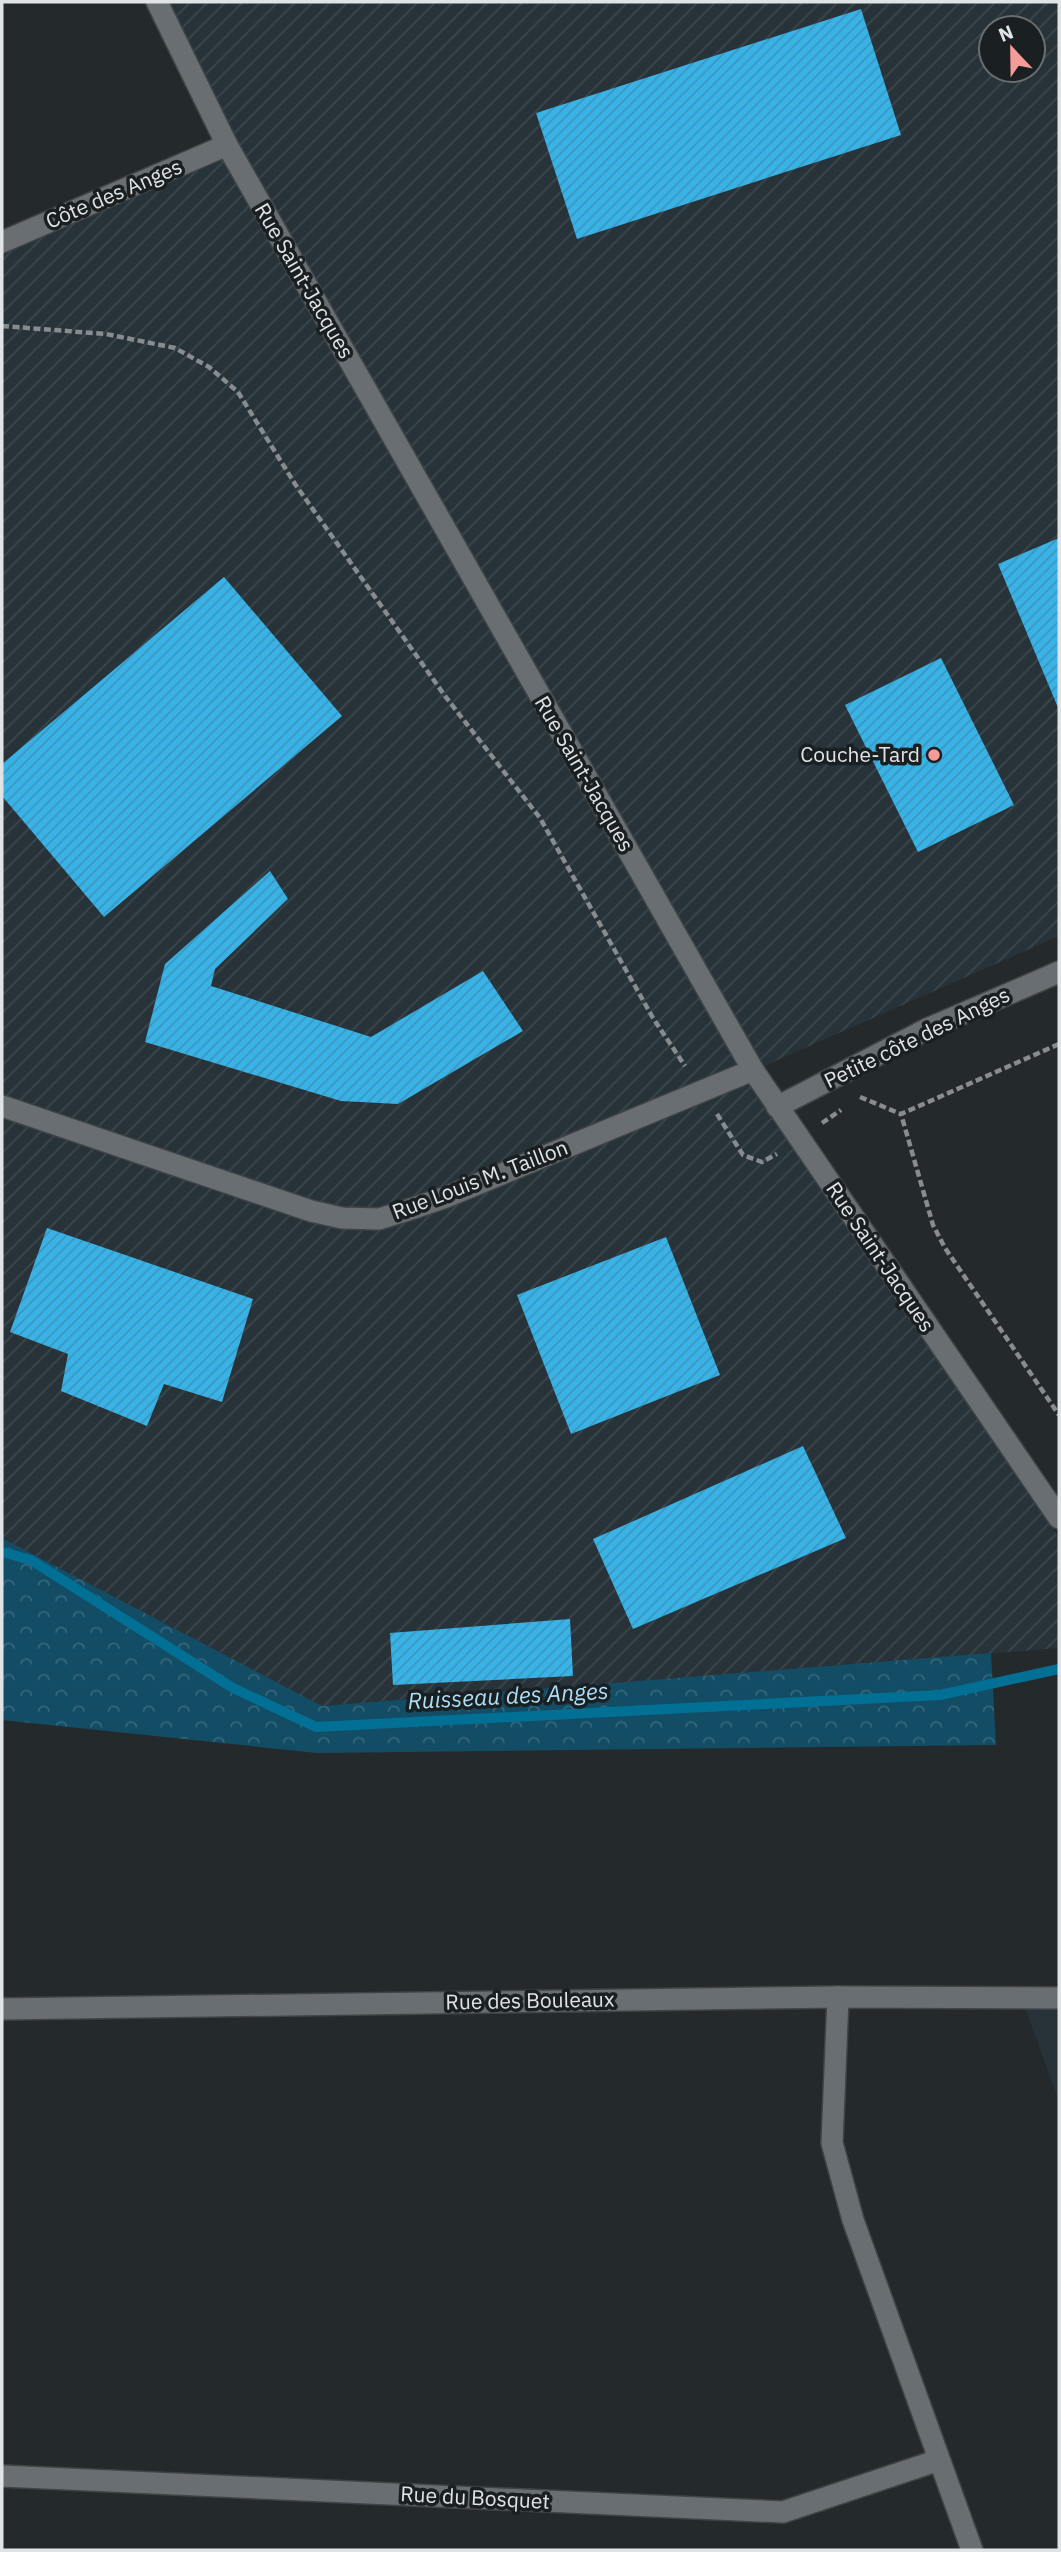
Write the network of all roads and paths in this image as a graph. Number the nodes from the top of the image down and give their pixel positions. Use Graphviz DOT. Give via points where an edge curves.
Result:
graph roads {
  1 [pos="157,2"];
  2 [pos="227,145"];
  3 [pos="2,242"];
  4 [pos="2,326"];
  5 [pos="1059,972"];
  6 [pos="1059,1044"];
  7 [pos="753,1070"];
  8 [pos="701,1092"];
  9 [pos="2,1106"];
  10 [pos="777,1107"];
  11 [pos="901,1114"];
  12 [pos="799,1139"];
  13 [pos="1059,1415"];
  14 [pos="1059,1518"];
  15 [pos="838,1997"];
  16 [pos="1059,1998"];
  17 [pos="2,2009"];
  18 [pos="939,2460"];
  19 [pos="2,2476"];
  20 [pos="972,2550"];
  1 -- 2 [label="street, Rue Saint-Jacques"];
  2 -- 3 [label="street, Côte des Anges"];
  2 -- 7 [label="street, Rue Saint-Jacques"];
  4 -- 8 [label="path" via="106,334 174,348 209,367 238,392 295,484 444,696 540,818 653,1018"];
  5 -- 10 [label="street, Petite côte des Anges" via="928,1029"];
  6 -- 11 [label="path"];
  7 -- 8 [label="street, Rue Louis M. Taillon"];
  7 -- 10 [label="street, Rue Saint-Jacques"];
  8 -- 9 [label="street, Rue Louis M. Taillon" via="446,1197 379,1219 310,1211"];
  8 -- 12 [label="path" via="743,1155 762,1162"];
  10 -- 12 [label="street, Rue Saint-Jacques"];
  11 -- 12 [label="path" via="860,1097"];
  11 -- 13 [label="path" via="933,1225 945,1248"];
  12 -- 14 [label="street, Rue Saint-Jacques"];
  15 -- 16 [label="street, Rue des Bouleaux"];
  15 -- 17 [label="street, Rue des Bouleaux"];
  15 -- 18 [label="street" via="832,2143 853,2220"];
  18 -- 19 [label="street, Rue du Bosquet" via="783,2512"];
  18 -- 20 [label="street"];
}
